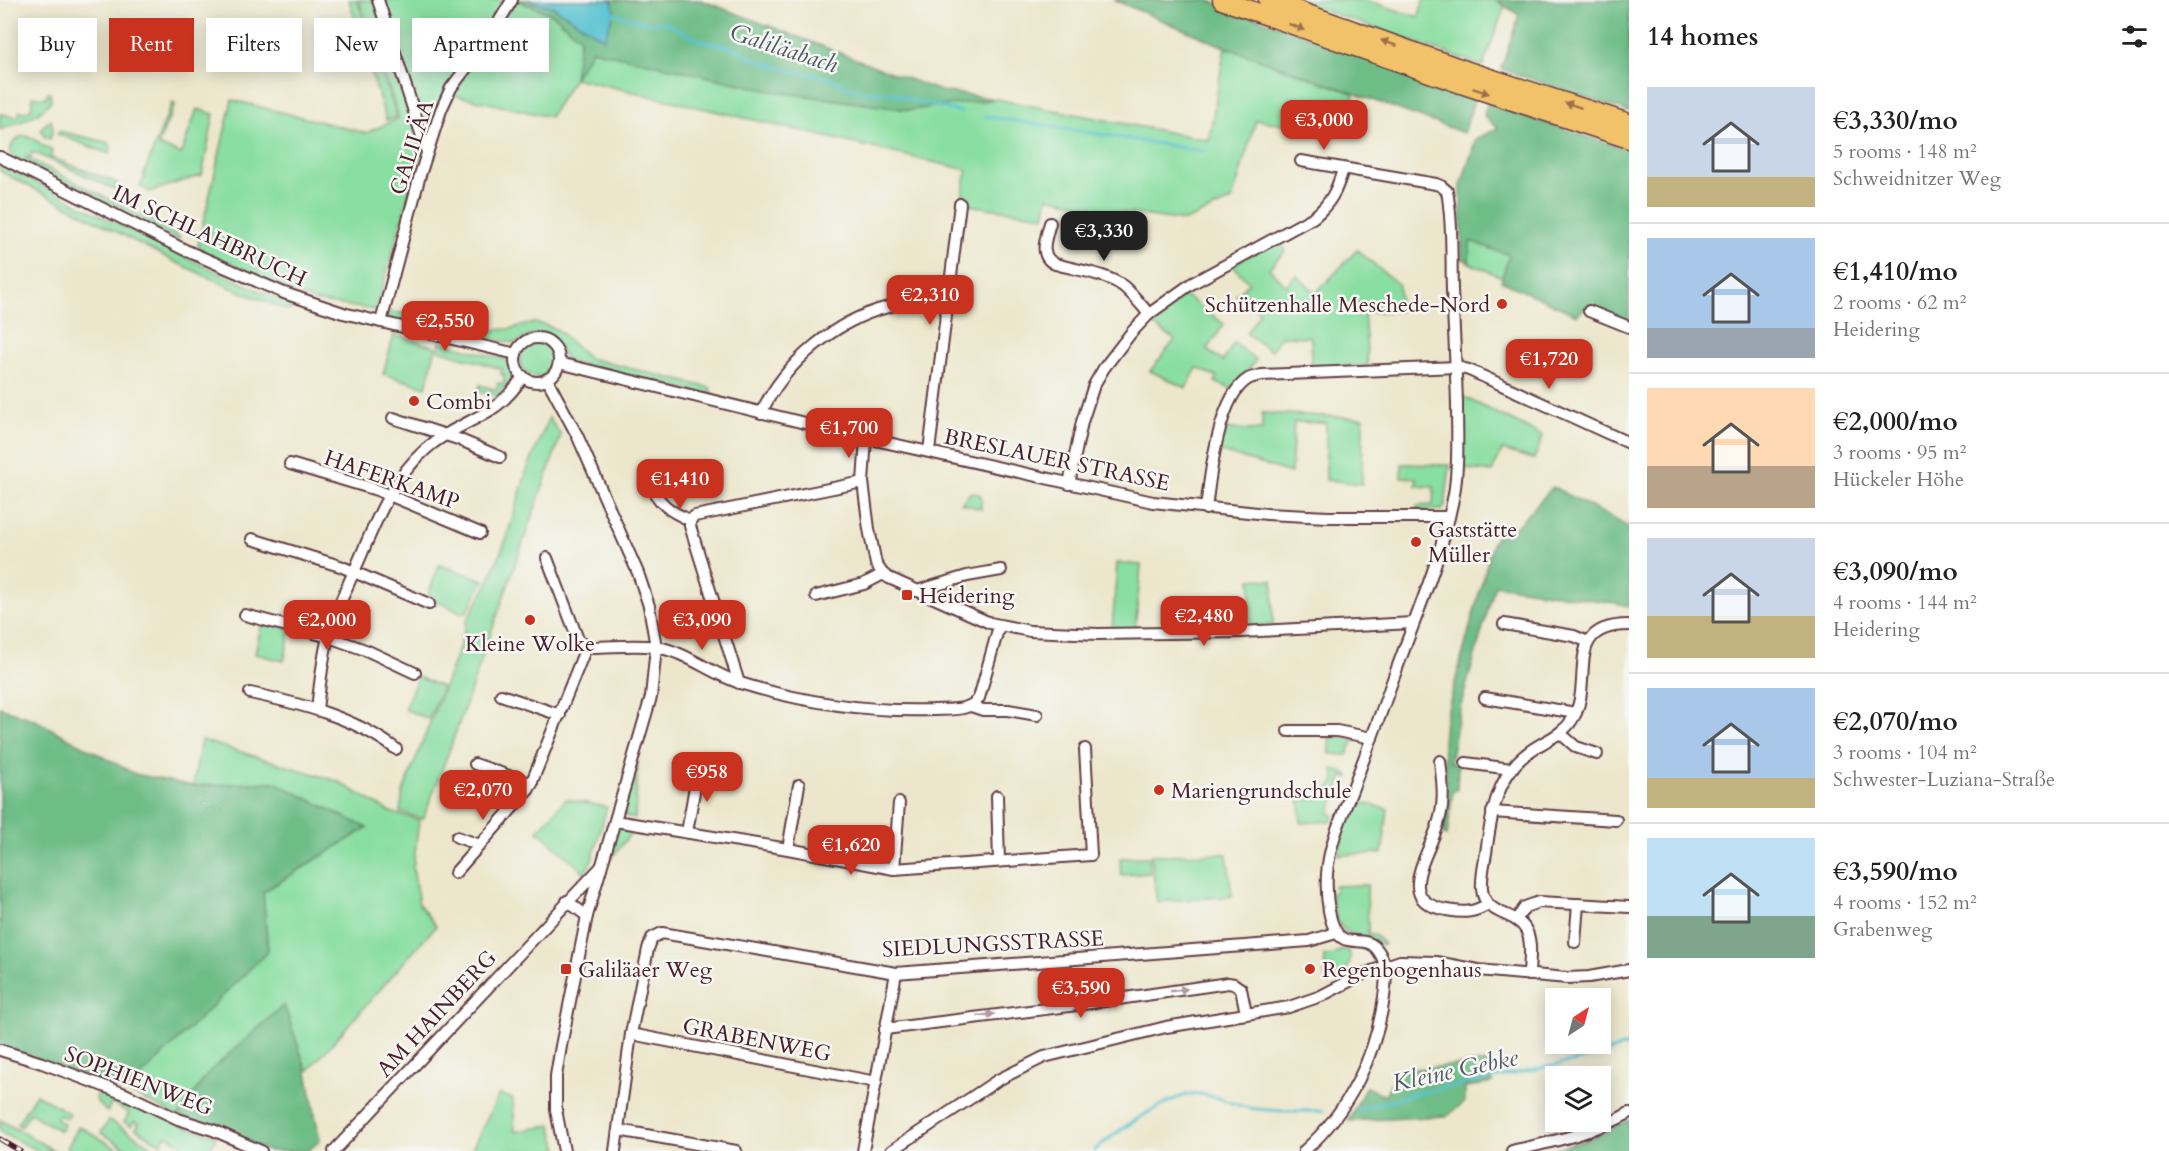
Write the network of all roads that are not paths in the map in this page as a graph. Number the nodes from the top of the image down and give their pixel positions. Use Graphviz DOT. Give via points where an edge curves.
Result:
graph roads {
  1 [pos="378,0"];
  2 [pos="512,0"];
  3 [pos="1222,0"];
  4 [pos="1268,0"];
  5 [pos="1629,123"];
  6 [pos="1629,139"];
  7 [pos="427,152"];
  8 [pos="0,157"];
  9 [pos="1300,161"];
  10 [pos="1342,169"];
  11 [pos="960,204"];
  12 [pos="1050,223"];
  13 [pos="947,298"];
  14 [pos="1589,310"];
  15 [pos="1149,314"];
  16 [pos="381,322"];
  17 [pos="1629,327"];
  18 [pos="516,354"];
  19 [pos="559,363"];
  20 [pos="1457,367"];
  21 [pos="524,376"];
  22 [pos="547,379"];
  23 [pos="761,413"];
  24 [pos="393,418"];
  25 [pos="444,435"];
  26 [pos="866,438"];
  27 [pos="1629,443"];
  28 [pos="929,451"];
  29 [pos="500,457"];
  30 [pos="290,464"];
  31 [pos="649,482"];
  32 [pos="863,482"];
  33 [pos="1069,484"];
  34 [pos="388,495"];
  35 [pos="1206,509"];
  36 [pos="1449,517"];
  37 [pos="690,520"];
  38 [pos="480,533"];
  39 [pos="252,539"];
  40 [pos="547,558"];
  41 [pos="1000,570"];
  42 [pos="354,572"];
  43 [pos="883,574"];
  44 [pos="917,591"];
  45 [pos="816,596"];
  46 [pos="429,604"];
  47 [pos="245,615"];
  48 [pos="1413,623"];
  49 [pos="1504,624"];
  50 [pos="1628,625"];
  51 [pos="999,626"];
  52 [pos="328,637"];
  53 [pos="1588,642"];
  54 [pos="592,647"];
  55 [pos="656,647"];
  56 [pos="415,673"];
  57 [pos="739,682"];
  58 [pos="250,693"];
  59 [pos="501,695"];
  60 [pos="1485,698"];
  61 [pos="971,706"];
  62 [pos="317,709"];
  63 [pos="1576,713"];
  64 [pos="560,715"];
  65 [pos="1036,715"];
  66 [pos="1288,731"];
  67 [pos="1560,733"];
  68 [pos="1372,738"];
  69 [pos="396,749"];
  70 [pos="1085,749"];
  71 [pos="1597,753"];
  72 [pos="1440,761"];
  73 [pos="1467,763"];
  74 [pos="475,764"];
  75 [pos="698,769"];
  76 [pos="1511,769"];
  77 [pos="532,784"];
  78 [pos="799,785"];
  79 [pos="997,796"];
  80 [pos="899,803"];
  81 [pos="1492,812"];
  82 [pos="1616,820"];
  83 [pos="615,821"];
  84 [pos="687,832"];
  85 [pos="457,837"];
  86 [pos="480,845"];
  87 [pos="788,849"];
  88 [pos="999,861"];
  89 [pos="601,867"];
  90 [pos="894,869"];
  91 [pos="455,873"];
  92 [pos="567,901"];
  93 [pos="1488,904"];
  94 [pos="1578,904"];
  95 [pos="1629,907"];
  96 [pos="587,916"];
  97 [pos="1516,920"];
  98 [pos="1336,933"];
  99 [pos="1575,942"];
  100 [pos="1386,965"];
  101 [pos="1629,970"];
  102 [pos="896,973"];
  103 [pos="1529,975"];
  104 [pos="1246,1013"];
  105 [pos="885,1029"];
  106 [pos="631,1034"];
  107 [pos="0,1050"];
  108 [pos="876,1082"];
  109 [pos="1629,1113"];
  110 [pos="618,1130"];
  111 [pos="261,1151"];
  112 [pos="334,1151"];
  113 [pos="564,1151"];
  114 [pos="615,1151"];
  115 [pos="736,1151"];
  116 [pos="863,1151"];
  117 [pos="891,1151"];
  118 [pos="1304,1151"];
  119 [pos="1512,1151"];
  1 -- 7 [label="street"];
  2 -- 7 [label="street, GALILÄA" via="452,88"];
  3 -- 6 [label="highway, one-way"];
  5 -- 4 [label="highway, one-way"];
  7 -- 16 [label="street, GALILÄA"];
  8 -- 16 [label="street, IM SCHLAHBRUCH" via="248,278 321,306"];
  9 -- 10 [label="street"];
  10 -- 15 [label="street" via="1332,200 1314,217 1211,272"];
  10 -- 20 [label="street" via="1436,184 1445,189"];
  11 -- 13 [label="street"];
  12 -- 15 [label="street" via="1044,252 1047,261 1118,283"];
  13 -- 23 [label="street" via="887,307 834,333 797,360"];
  13 -- 28 [label="street"];
  14 -- 17 [label="street"];
  15 -- 33 [label="street" via="1094,385"];
  16 -- 18 [label="street, IM SCHLAHBRUCH"];
  18 -- 19 [label="street" via="525,342 539,338 556,348"];
  18 -- 21 [label="street" via="517,366"];
  19 -- 22 [label="street"];
  19 -- 23 [label="street, BRESLAUER STRASSE"];
  20 -- 27 [label="street"];
  20 -- 35 [label="street" via="1262,375 1248,379 1233,396 1220,426"];
  20 -- 36 [label="street" via="1456,478"];
  21 -- 22 [label="street" via="535,381"];
  21 -- 25 [label="street" via="499,404"];
  22 -- 55 [label="street" via="578,435 638,573"];
  23 -- 26 [label="street, BRESLAUER STRASSE"];
  24 -- 25 [label="street"];
  25 -- 29 [label="street"];
  25 -- 34 [label="street" via="411,464"];
  26 -- 28 [label="street, BRESLAUER STRASSE"];
  26 -- 32 [label="street"];
  28 -- 33 [label="street, BRESLAUER STRASSE"];
  30 -- 34 [label="street, HAFERKAMP"];
  31 -- 37 [label="street" via="666,507"];
  32 -- 37 [label="street"];
  32 -- 43 [label="street" via="873,554"];
  33 -- 35 [label="street, BRESLAUER STRASSE"];
  34 -- 38 [label="street, HAFERKAMP"];
  34 -- 42 [label="street"];
  35 -- 36 [label="street, BRESLAUER STRASSE" via="1328,517"];
  36 -- 48 [label="street"];
  37 -- 57 [label="street"];
  39 -- 42 [label="street"];
  40 -- 54 [label="street" via="579,642"];
  41 -- 44 [label="street"];
  42 -- 46 [label="street"];
  42 -- 52 [label="street"];
  43 -- 44 [label="street"];
  43 -- 45 [label="street" via="864,584"];
  44 -- 51 [label="street"];
  47 -- 52 [label="street"];
  48 -- 51 [label="street" via="1149,634 1036,631"];
  48 -- 68 [label="street"];
  49 -- 53 [label="street"];
  50 -- 53 [label="street" via="1611,626"];
  51 -- 61 [label="street" via="978,698"];
  52 -- 56 [label="street"];
  52 -- 62 [label="street"];
  53 -- 63 [label="street"];
  54 -- 55 [label="street"];
  54 -- 64 [label="street" via="583,652"];
  55 -- 57 [label="street"];
  55 -- 83 [label="street" via="651,697"];
  57 -- 61 [label="street" via="787,695 867,708 901,711"];
  58 -- 62 [label="street"];
  59 -- 64 [label="street"];
  60 -- 63 [label="street"];
  61 -- 65 [label="street"];
  62 -- 69 [label="street"];
  63 -- 67 [label="street"];
  64 -- 77 [label="street"];
  66 -- 68 [label="street" via="1337,731"];
  67 -- 71 [label="street" via="1576,747"];
  67 -- 76 [label="street" via="1528,752"];
  68 -- 98 [label="street" via="1328,861 1327,895"];
  70 -- 88 [label="street" via="1091,855"];
  72 -- 93 [label="street" via="1441,813 1418,880 1418,892 1428,906 1446,910 1471,912"];
  73 -- 76 [label="street"];
  74 -- 77 [label="street"];
  75 -- 84 [label="street"];
  76 -- 81 [label="street" via="1497,793"];
  77 -- 86 [label="street"];
  78 -- 87 [label="street"];
  79 -- 88 [label="street"];
  80 -- 90 [label="street"];
  81 -- 82 [label="street"];
  81 -- 93 [label="street" via="1481,886"];
  83 -- 84 [label="street"];
  83 -- 89 [label="street"];
  84 -- 87 [label="street"];
  85 -- 86 [label="street"];
  86 -- 91 [label="street"];
  87 -- 90 [label="street"];
  88 -- 90 [label="street"];
  89 -- 92 [label="street, AM HAINBERG"];
  89 -- 96 [label="street"];
  92 -- 96 [label="street"];
  92 -- 112 [label="street, AM HAINBERG"];
  93 -- 97 [label="street"];
  94 -- 95 [label="street"];
  94 -- 97 [label="street" via="1534,903 1525,907"];
  94 -- 99 [label="street"];
  96 -- 113 [label="street" via="556,1077 556,1110"];
  97 -- 103 [label="street" via="1529,940"];
  98 -- 100 [label="street" via="1347,940 1373,944"];
  98 -- 102 [label="street, SIEDLUNGSSTRASSE" via="1309,941"];
  100 -- 103 [label="street" via="1400,961 1436,962"];
  100 -- 104 [label="street" via="1307,1002"];
  100 -- 118 [label="street" via="1381,1013 1369,1057 1339,1114"];
  101 -- 103 [label="street" via="1578,978"];
  102 -- 105 [label="street"];
  102 -- 106 [label="street, SIEDLUNGSSTRASSE" via="668,932 650,942"];
  105 -- 104 [label="street, one-way" via="1232,983 1241,989"];
  104 -- 117 [label="street" via="1166,1027 1034,1061 998,1080"];
  105 -- 108 [label="street"];
  106 -- 108 [label="street, GRABENWEG"];
  106 -- 110 [label="street"];
  107 -- 111 [label="street, SOPHIENWEG" via="125,1094"];
  108 -- 116 [label="street"];
  109 -- 119 [label="street" via="1584,1132"];
  110 -- 114 [label="street"];
  110 -- 115 [label="street"];
}
